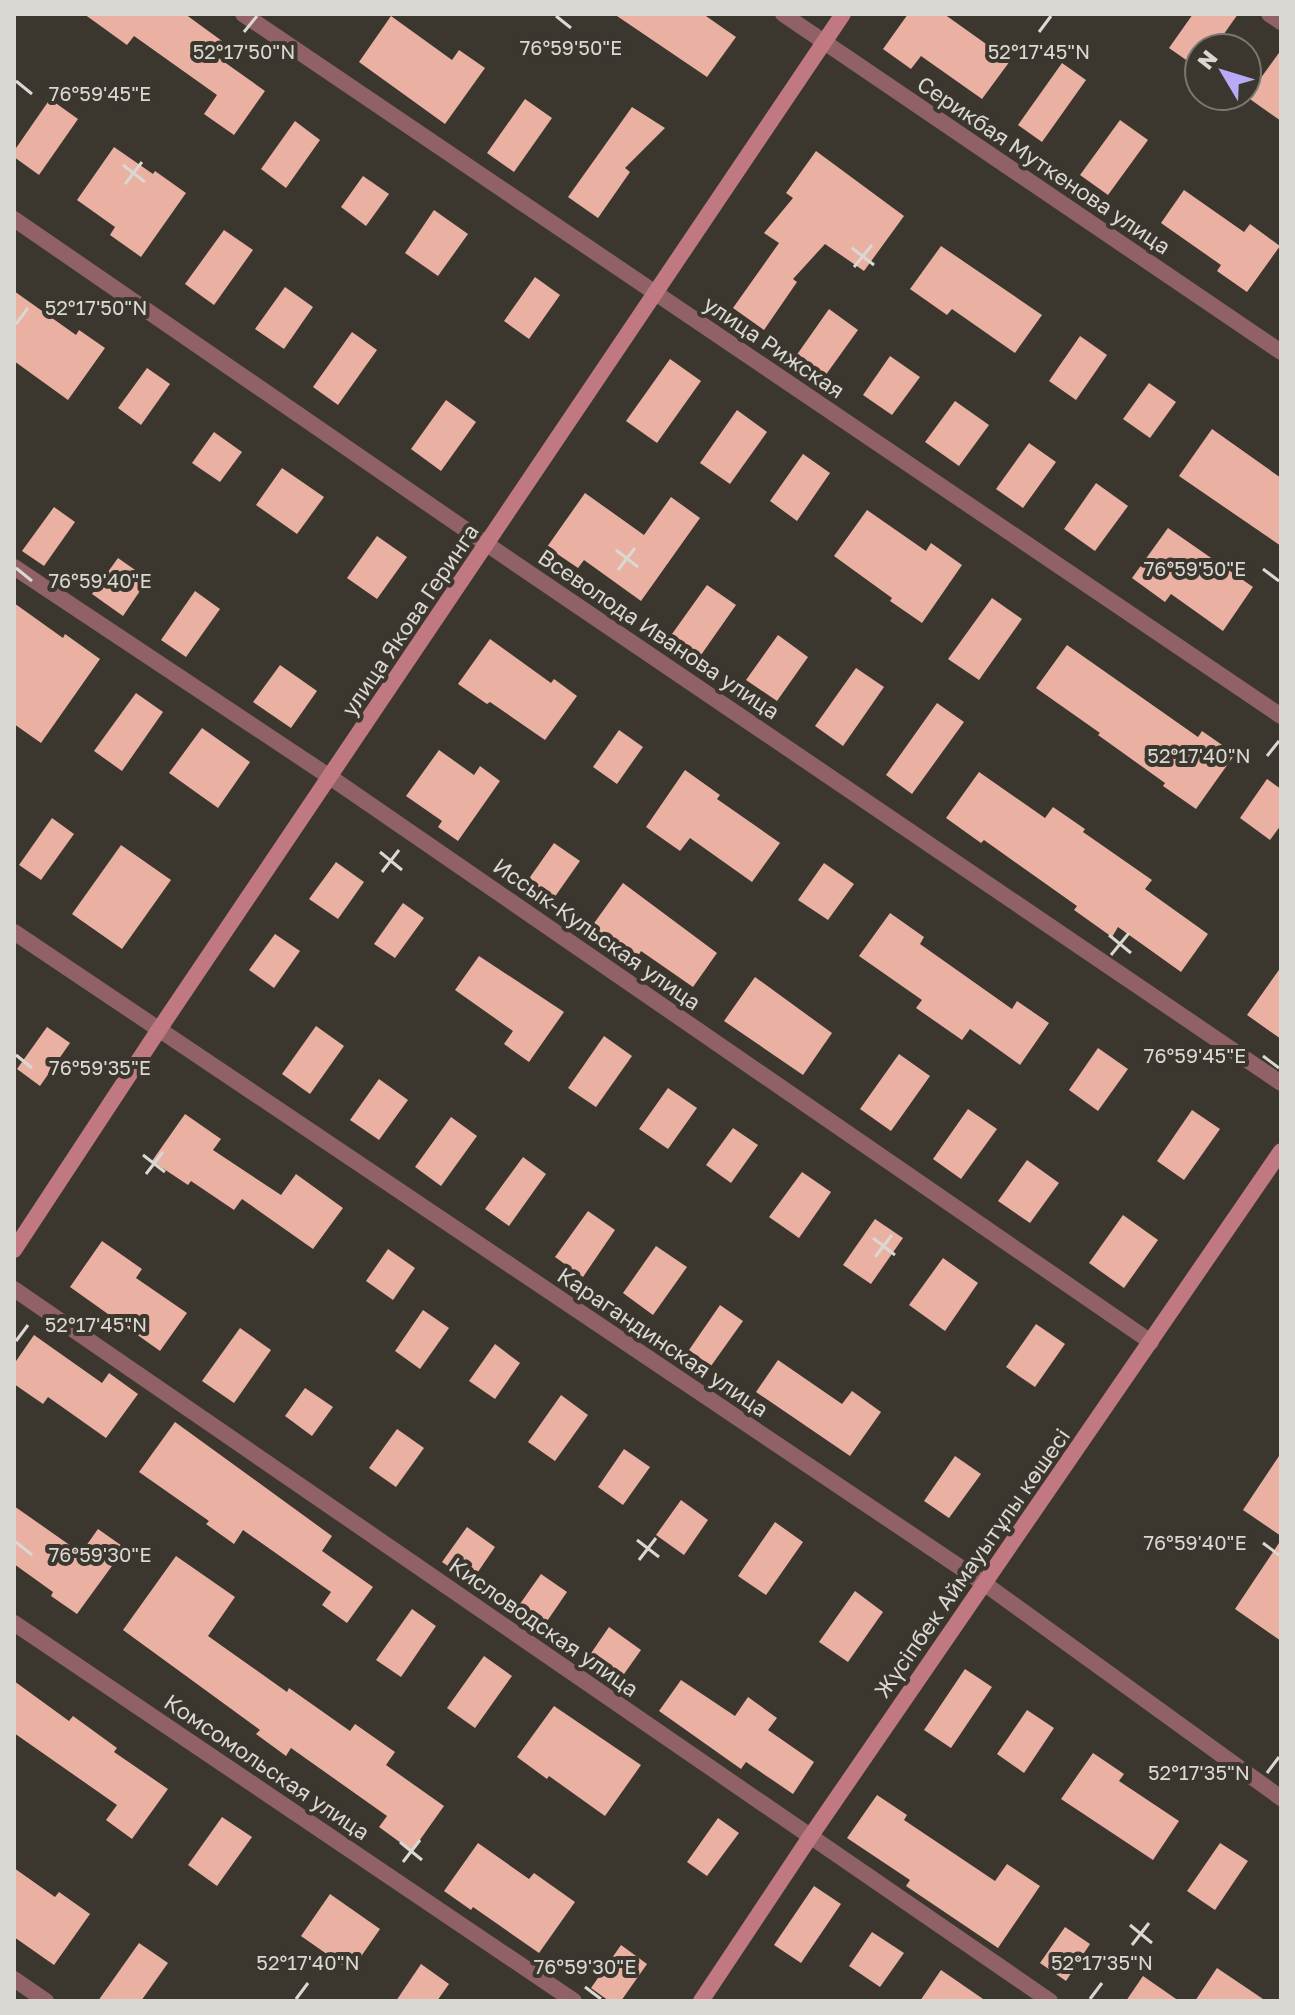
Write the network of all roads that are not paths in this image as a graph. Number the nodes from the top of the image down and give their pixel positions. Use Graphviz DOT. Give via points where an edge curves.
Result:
graph roads {
  1 [pos="243,14"];
  2 [pos="783,14"];
  3 [pos="843,14"];
  4 [pos="1269,14"];
  5 [pos="1281,22"];
  6 [pos="825,43"];
  7 [pos="14,219"];
  8 [pos="654,293"];
  9 [pos="1281,352"];
  10 [pos="488,545"];
  11 [pos="14,567"];
  12 [pos="1281,716"];
  13 [pos="330,777"];
  14 [pos="14,932"];
  15 [pos="158,1031"];
  16 [pos="1281,1083"];
  17 [pos="1281,1151"];
  18 [pos="14,1250"];
  19 [pos="14,1289"];
  20 [pos="1151,1342"];
  21 [pos="985,1584"];
  22 [pos="14,1623"];
  23 [pos="1281,1798"];
  24 [pos="810,1837"];
  25 [pos="14,1979"];
  26 [pos="46,2001"];
  27 [pos="574,2001"];
  28 [pos="701,2001"];
  29 [pos="1050,2001"];
  1 -- 8 [label="street, улица Рижская"];
  2 -- 6 [label="street, Серикбая Муткенова улица"];
  3 -- 6 [label="street, улица Якова Геринга"];
  4 -- 5 [label="street"];
  6 -- 8 [label="street, улица Якова Геринга"];
  6 -- 9 [label="street, Серикбая Муткенова улица"];
  7 -- 10 [label="street, Всеволода Иванова улица"];
  8 -- 10 [label="street, улица Якова Геринга"];
  8 -- 12 [label="street, улица Рижская"];
  10 -- 13 [label="street, улица Якова Геринга"];
  10 -- 16 [label="street, Всеволода Иванова улица"];
  11 -- 13 [label="street, Иссык-Кульская улица"];
  13 -- 15 [label="street, улица Якова Геринга"];
  13 -- 20 [label="street, Иссык-Кульская улица"];
  14 -- 15 [label="street, Карагандинская улица"];
  15 -- 18 [label="street, улица Якова Геринга"];
  15 -- 21 [label="street, Карагандинская улица"];
  17 -- 20 [label="street, Жүсіпбек Аймауытұлы көшесі"];
  19 -- 24 [label="street, Кисловодская улица"];
  20 -- 21 [label="street, Жүсіпбек Аймауытұлы көшесі"];
  21 -- 23 [label="street, Карагандинская улица"];
  21 -- 24 [label="street, Жүсіпбек Аймауытұлы көшесі"];
  22 -- 27 [label="street, Комсомольская улица"];
  24 -- 28 [label="street, Жүсіпбек Аймауытұлы көшесі"];
  24 -- 29 [label="street, Кисловодская улица"];
  25 -- 26 [label="street"];
}
